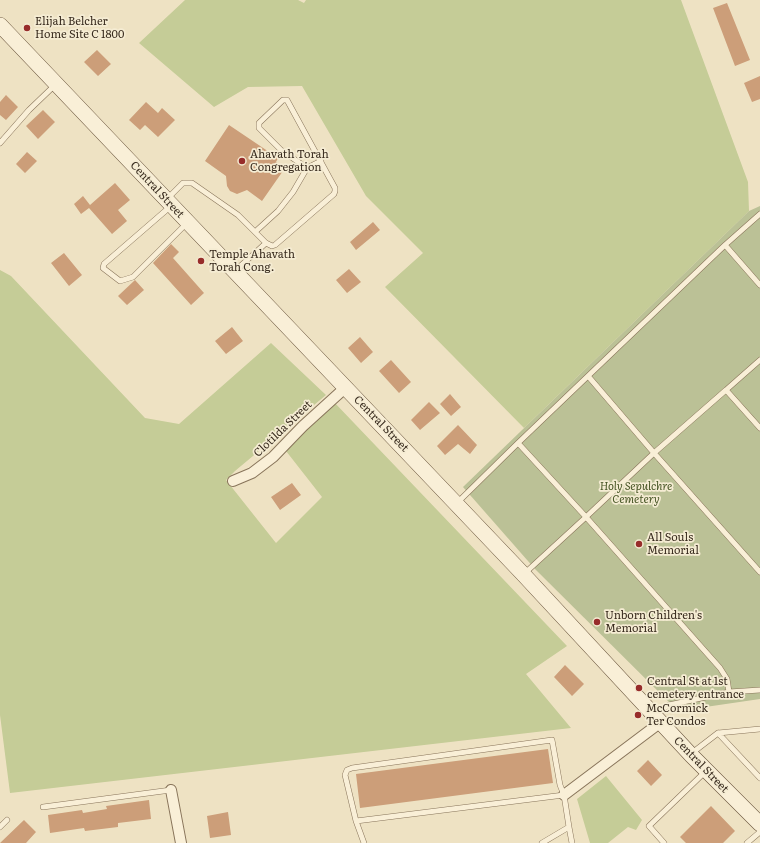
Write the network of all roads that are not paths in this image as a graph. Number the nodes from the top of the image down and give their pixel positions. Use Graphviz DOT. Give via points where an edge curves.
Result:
graph roads {
  1 [pos="0,25"];
  2 [pos="56,84"];
  3 [pos="0,143"];
  4 [pos="321,161"];
  5 [pos="307,168"];
  6 [pos="169,202"];
  7 [pos="760,214"];
  8 [pos="188,223"];
  9 [pos="255,232"];
  10 [pos="266,243"];
  11 [pos="725,245"];
  12 [pos="234,272"];
  13 [pos="760,285"];
  14 [pos="760,360"];
  15 [pos="588,376"];
  16 [pos="346,387"];
  17 [pos="726,390"];
  18 [pos="760,428"];
  19 [pos="518,443"];
  20 [pos="654,453"];
  21 [pos="233,481"];
  22 [pos="456,504"];
  23 [pos="586,517"];
  24 [pos="760,572"];
  25 [pos="524,574"];
  26 [pos="760,690"];
  27 [pos="729,692"];
  28 [pos="657,718"];
  29 [pos="760,729"];
  30 [pos="718,733"];
  31 [pos="691,755"];
  32 [pos="706,771"];
  33 [pos="760,778"];
  34 [pos="172,790"];
  35 [pos="564,795"];
  36 [pos="43,807"];
  37 [pos="7,820"];
  38 [pos="356,821"];
  39 [pos="760,824"];
  40 [pos="0,827"];
  41 [pos="569,827"];
  42 [pos="760,832"];
  43 [pos="181,843"];
  44 [pos="364,843"];
  45 [pos="542,843"];
  46 [pos="572,843"];
  47 [pos="664,843"];
  48 [pos="748,843"];
  1 -- 2 [label="main road, Central Street"];
  2 -- 3 [label="lane"];
  2 -- 6 [label="main road, Central Street"];
  4 -- 5 [label="lane"];
  4 -- 5 [label="lane" via="287,100 282,100 259,123 259,128 281,150"];
  4 -- 10 [label="lane" via="335,188 334,194 275,245"];
  5 -- 9 [label="lane" via="278,211"];
  6 -- 8 [label="main road, Central Street"];
  6 -- 8 [label="lane" via="104,264 103,268 120,281 133,277"];
  6 -- 9 [label="lane" via="183,183 192,183 238,215"];
  7 -- 11 [label="lane"];
  8 -- 12 [label="main road, Central Street"];
  9 -- 10 [label="lane"];
  10 -- 12 [label="lane"];
  11 -- 13 [label="lane"];
  11 -- 15 [label="lane"];
  12 -- 16 [label="main road, Central Street"];
  14 -- 17 [label="lane"];
  15 -- 19 [label="lane"];
  15 -- 20 [label="lane"];
  16 -- 21 [label="street, Clotilda Street" via="273,457 252,473"];
  16 -- 22 [label="main road, Central Street"];
  17 -- 18 [label="lane"];
  17 -- 20 [label="lane"];
  19 -- 22 [label="lane"];
  19 -- 23 [label="lane"];
  20 -- 23 [label="lane"];
  20 -- 24 [label="lane"];
  22 -- 25 [label="main road, Central Street"];
  23 -- 25 [label="lane"];
  23 -- 27 [label="lane" via="720,668"];
  25 -- 28 [label="main road, Central Street"];
  26 -- 27 [label="lane"];
  27 -- 28 [label="lane" via="669,704"];
  28 -- 31 [label="main road, Central Street"];
  28 -- 35 [label="street"];
  29 -- 30 [label="lane"];
  30 -- 31 [label="lane"];
  30 -- 33 [label="lane"];
  31 -- 32 [label="main road, Central Street"];
  32 -- 39 [label="main road, Central Street"];
  32 -- 47 [label="lane" via="649,826"];
  34 -- 36 [label="lane"];
  34 -- 43 [label="street"];
  35 -- 38 [label="lane"];
  35 -- 38 [label="lane" via="552,740 347,770 345,775"];
  35 -- 41 [label="lane"];
  37 -- 40 [label="lane"];
  38 -- 44 [label="lane"];
  41 -- 45 [label="lane"];
  41 -- 46 [label="lane"];
  42 -- 48 [label="lane"];
}
